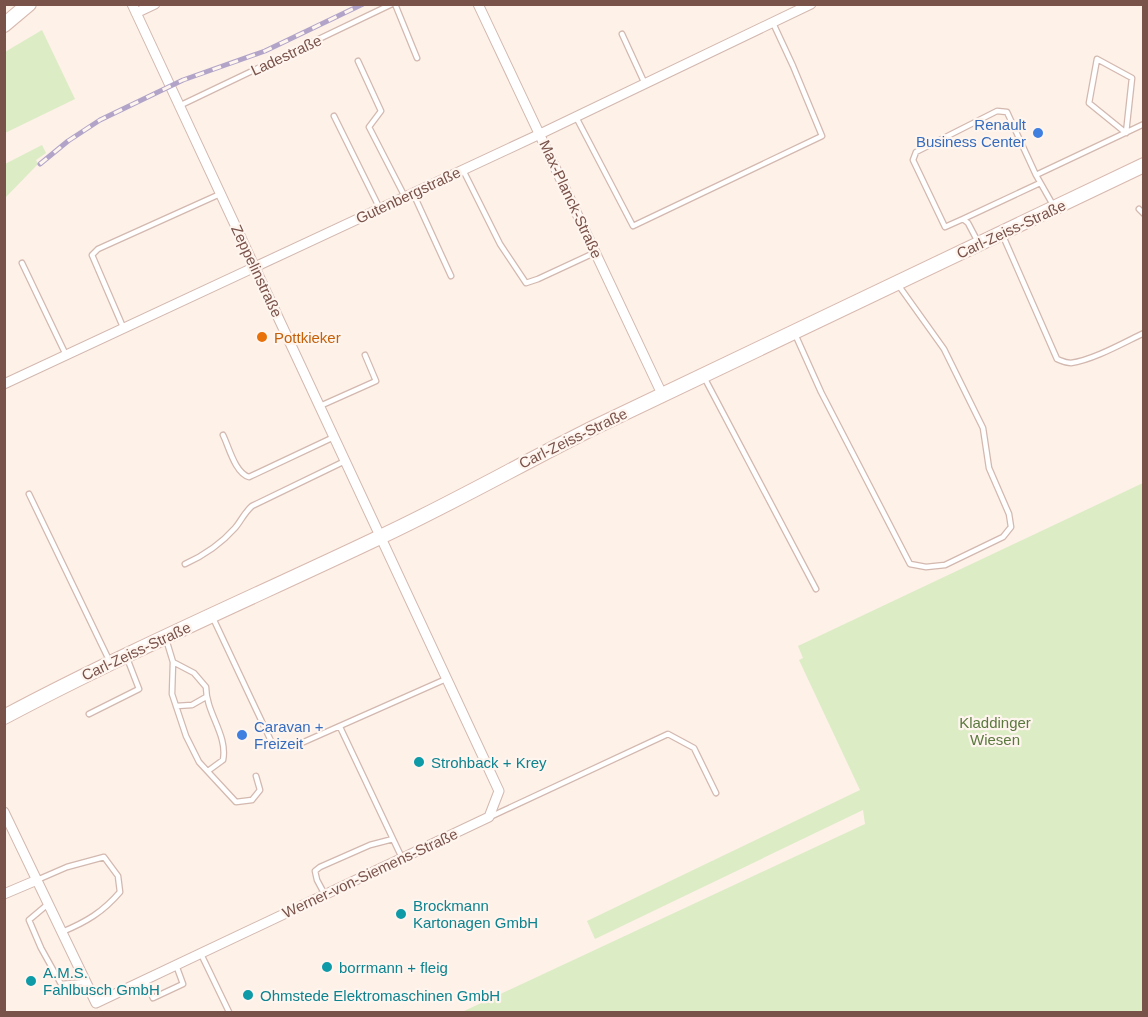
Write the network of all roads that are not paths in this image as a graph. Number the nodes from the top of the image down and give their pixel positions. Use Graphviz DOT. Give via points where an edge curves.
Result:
graph roads {
  1 [pos="29,4"];
  2 [pos="155,4"];
  3 [pos="394,4"];
  4 [pos="478,4"];
  5 [pos="811,4"];
  6 [pos="134,9"];
  7 [pos="773,23"];
  8 [pos="4,26"];
  9 [pos="622,34"];
  10 [pos="417,58"];
  11 [pos="358,61"];
  12 [pos="645,84"];
  13 [pos="179,106"];
  14 [pos="334,116"];
  15 [pos="576,117"];
  16 [pos="1143,124"];
  17 [pos="1126,133"];
  18 [pos="540,134"];
  19 [pos="1143,165"];
  20 [pos="463,170"];
  21 [pos="1036,175"];
  22 [pos="1040,183"];
  23 [pos="220,194"];
  24 [pos="409,195"];
  25 [pos="380,208"];
  26 [pos="1054,208"];
  27 [pos="1139,209"];
  28 [pos="1143,214"];
  29 [pos="963,219"];
  30 [pos="1002,233"];
  31 [pos="979,244"];
  32 [pos="595,252"];
  33 [pos="22,263"];
  34 [pos="255,266"];
  35 [pos="451,276"];
  36 [pos="897,283"];
  37 [pos="124,328"];
  38 [pos="794,332"];
  39 [pos="1143,333"];
  40 [pos="66,355"];
  41 [pos="365,355"];
  42 [pos="703,375"];
  43 [pos="4,384"];
  44 [pos="662,394"];
  45 [pos="320,406"];
  46 [pos="223,435"];
  47 [pos="334,437"];
  48 [pos="345,461"];
  49 [pos="29,494"];
  50 [pos="380,537"];
  51 [pos="185,564"];
  52 [pos="816,590"];
  53 [pos="212,615"];
  54 [pos="165,636"];
  55 [pos="126,655"];
  56 [pos="111,662"];
  57 [pos="173,662"];
  58 [pos="447,679"];
  59 [pos="206,697"];
  60 [pos="176,706"];
  61 [pos="89,714"];
  62 [pos="4,717"];
  63 [pos="340,727"];
  64 [pos="208,771"];
  65 [pos="256,776"];
  66 [pos="716,793"];
  67 [pos="4,812"];
  68 [pos="489,817"];
  69 [pos="393,839"];
  70 [pos="402,858"];
  71 [pos="36,880"];
  72 [pos="4,894"];
  73 [pos="325,895"];
  74 [pos="48,904"];
  75 [pos="62,932"];
  76 [pos="201,954"];
  77 [pos="176,965"];
  78 [pos="145,980"];
  79 [pos="86,982"];
  80 [pos="229,1012"];
  1 -- 8 [label="main road"];
  2 -- 6 [label="street"];
  3 -- 10 [label="lane"];
  3 -- 13 [label="lane, Ladestraße"];
  4 -- 18 [label="street, Max-Planck-Straße"];
  5 -- 7 [label="street, Gutenbergstraße"];
  6 -- 13 [label="street, Zeppelinstraße"];
  7 -- 12 [label="street, Gutenbergstraße"];
  7 -- 15 [label="lane" via="822,136 633,226"];
  9 -- 12 [label="lane"];
  11 -- 24 [label="lane" via="381,111 369,127"];
  12 -- 15 [label="street, Gutenbergstraße"];
  13 -- 23 [label="street, Zeppelinstraße"];
  14 -- 25 [label="lane"];
  15 -- 18 [label="street, Gutenbergstraße"];
  16 -- 17 [label="lane"];
  17 -- 17 [label="lane" via="1132,78 1097,59 1089,104"];
  17 -- 21 [label="lane"];
  18 -- 20 [label="street, Gutenbergstraße"];
  18 -- 32 [label="street, Max-Planck-Straße"];
  19 -- 26 [label="main road, Carl-Zeiss-Straße"];
  20 -- 24 [label="street, Gutenbergstraße"];
  20 -- 32 [label="lane" via="500,244 526,283"];
  21 -- 22 [label="lane"];
  21 -- 29 [label="lane" via="1006,112 997,111 916,152 913,160 945,227"];
  22 -- 26 [label="lane"];
  22 -- 29 [label="lane"];
  23 -- 34 [label="street, Zeppelinstraße"];
  23 -- 37 [label="lane" via="92,255"];
  24 -- 25 [label="street, Gutenbergstraße"];
  24 -- 35 [label="lane"];
  25 -- 34 [label="street, Gutenbergstraße"];
  26 -- 30 [label="main road, Carl-Zeiss-Straße"];
  27 -- 28 [label="lane"];
  29 -- 31 [label="lane"];
  30 -- 31 [label="main road, Carl-Zeiss-Straße"];
  30 -- 39 [label="lane" via="1057,359 1072,363"];
  31 -- 36 [label="main road, Carl-Zeiss-Straße"];
  32 -- 44 [label="street, Max-Planck-Straße"];
  33 -- 40 [label="lane"];
  34 -- 37 [label="street, Gutenbergstraße"];
  34 -- 45 [label="street, Zeppelinstraße"];
  36 -- 38 [label="main road, Carl-Zeiss-Straße"];
  36 -- 38 [label="lane" via="944,349 983,428 989,468 1009,514 1011,528 1003,537 965,556 945,565 910,564"];
  37 -- 40 [label="street, Gutenbergstraße"];
  38 -- 42 [label="main road, Carl-Zeiss-Straße"];
  40 -- 43 [label="street, Gutenbergstraße"];
  41 -- 45 [label="lane" via="376,381"];
  42 -- 44 [label="main road, Carl-Zeiss-Straße"];
  42 -- 52 [label="lane"];
  44 -- 50 [label="main road, Carl-Zeiss-Straße"];
  45 -- 47 [label="street, Zeppelinstraße"];
  46 -- 47 [label="lane" via="240,471 249,477"];
  47 -- 48 [label="street, Zeppelinstraße"];
  48 -- 50 [label="street, Zeppelinstraße"];
  48 -- 51 [label="lane" via="257,503 214,548"];
  49 -- 56 [label="lane"];
  50 -- 53 [label="main road, Carl-Zeiss-Straße"];
  50 -- 58 [label="street"];
  53 -- 54 [label="main road, Carl-Zeiss-Straße"];
  53 -- 63 [label="lane" via="271,741 278,747 297,745"];
  54 -- 55 [label="main road, Carl-Zeiss-Straße"];
  54 -- 57 [label="lane"];
  55 -- 56 [label="main road, Carl-Zeiss-Straße"];
  55 -- 61 [label="lane" via="139,689"];
  56 -- 62 [label="main road, Carl-Zeiss-Straße"];
  57 -- 59 [label="lane" via="194,673 206,687"];
  57 -- 60 [label="lane" via="171,680"];
  58 -- 63 [label="lane"];
  58 -- 68 [label="street" via="500,791"];
  59 -- 60 [label="lane" via="192,705"];
  59 -- 64 [label="lane" via="225,748 223,760"];
  60 -- 64 [label="lane" via="186,736"];
  63 -- 69 [label="lane"];
  64 -- 65 [label="lane" via="236,802 252,800 260,790"];
  66 -- 68 [label="lane" via="694,748 668,734"];
  67 -- 71 [label="street, Werner-von-Siemens-Straße"];
  68 -- 70 [label="street, Werner-von-Siemens-Straße"];
  69 -- 70 [label="lane"];
  69 -- 73 [label="lane" via="320,867 315,872"];
  70 -- 73 [label="street, Werner-von-Siemens-Straße"];
  71 -- 72 [label="street"];
  71 -- 74 [label="street, Werner-von-Siemens-Straße"];
  71 -- 75 [label="lane" via="104,857 118,876 120,892 106,908"];
  73 -- 76 [label="street, Werner-von-Siemens-Straße"];
  74 -- 75 [label="street, Werner-von-Siemens-Straße"];
  74 -- 79 [label="lane" via="29,921 41,948 61,984"];
  75 -- 79 [label="street, Werner-von-Siemens-Straße"];
  76 -- 77 [label="street, Werner-von-Siemens-Straße"];
  76 -- 80 [label="lane"];
  77 -- 78 [label="street, Werner-von-Siemens-Straße"];
  77 -- 78 [label="lane" via="183,984 153,998"];
  78 -- 79 [label="street, Werner-von-Siemens-Straße" via="96,1003"];
}
